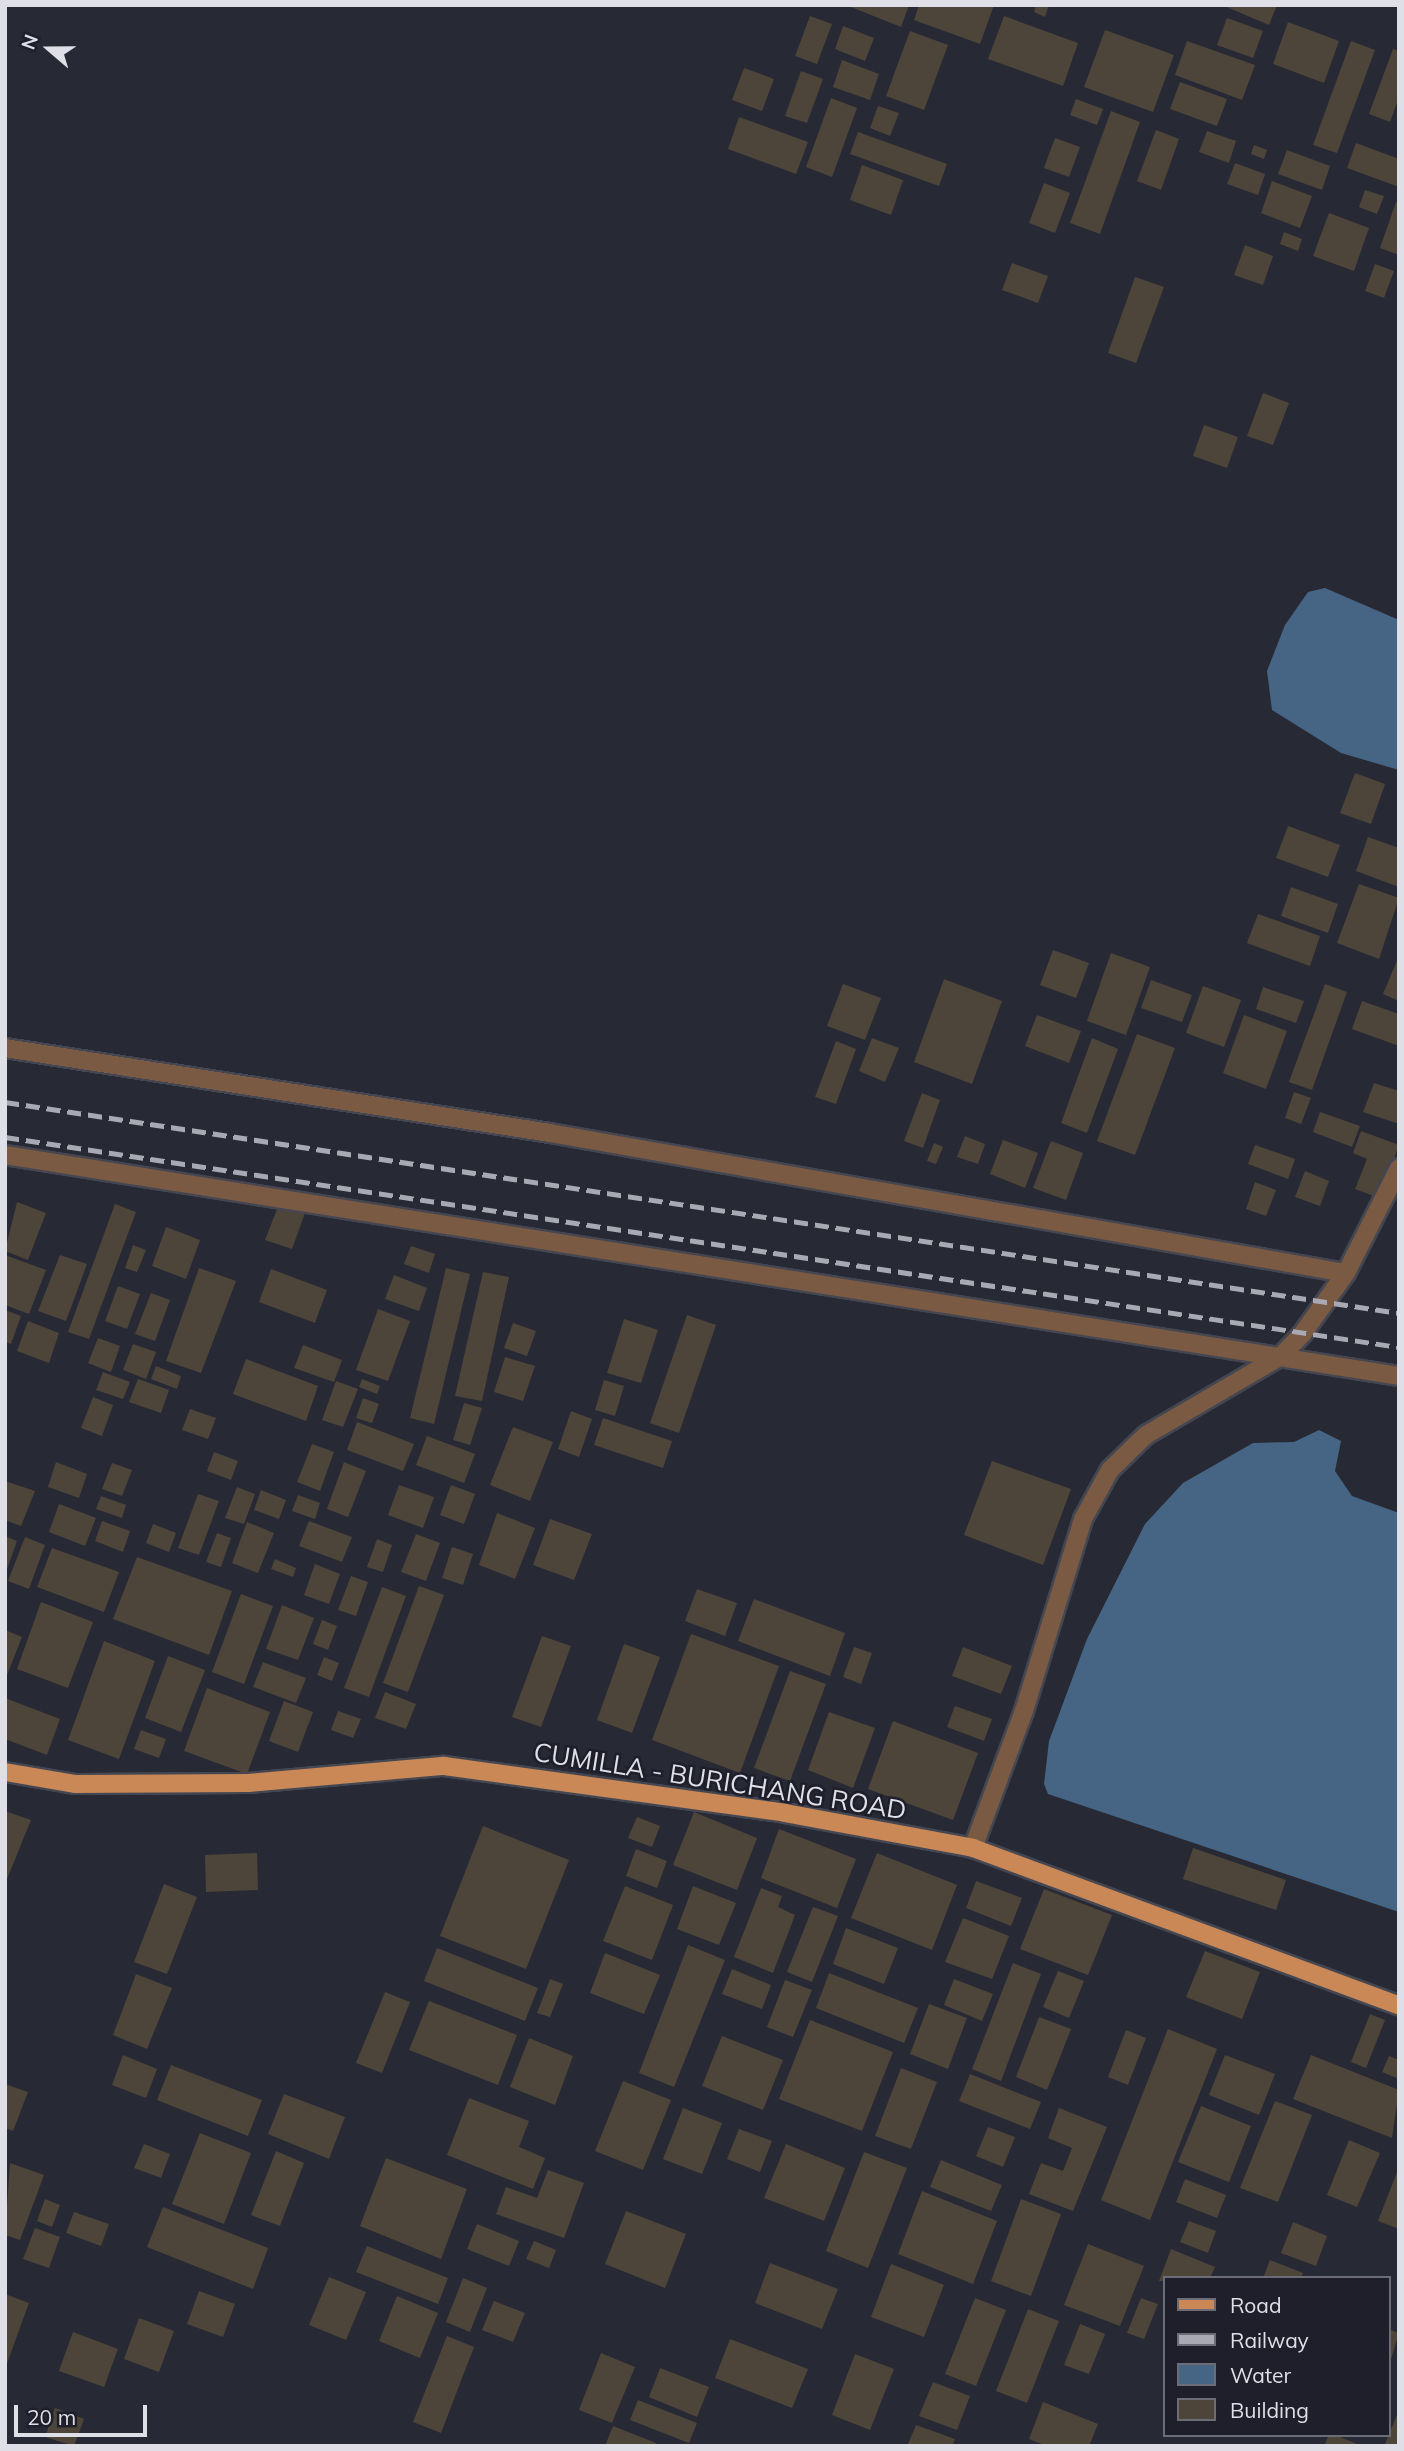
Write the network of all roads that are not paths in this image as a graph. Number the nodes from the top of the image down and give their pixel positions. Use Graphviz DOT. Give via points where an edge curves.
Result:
graph roads {
  1 [pos="5,1048"];
  2 [pos="5,1155"];
  3 [pos="1399,1168"];
  4 [pos="1346,1273"];
  5 [pos="1281,1356"];
  6 [pos="1399,1376"];
  7 [pos="5,1772"];
  8 [pos="973,1848"];
  9 [pos="1399,2006"];
  1 -- 4 [label="street" via="550,1133"];
  2 -- 5 [label="street"];
  3 -- 4 [label="street"];
  4 -- 5 [label="street"];
  5 -- 6 [label="street"];
  5 -- 8 [label="street" via="1146,1435 1111,1470 1083,1519 1024,1712"];
  7 -- 8 [label="main road, CUMILLA - BURICHANG ROAD" via="76,1784 248,1783 444,1766 785,1813"];
  8 -- 9 [label="main road, CUMILLA - BURICHANG ROAD"];
}
